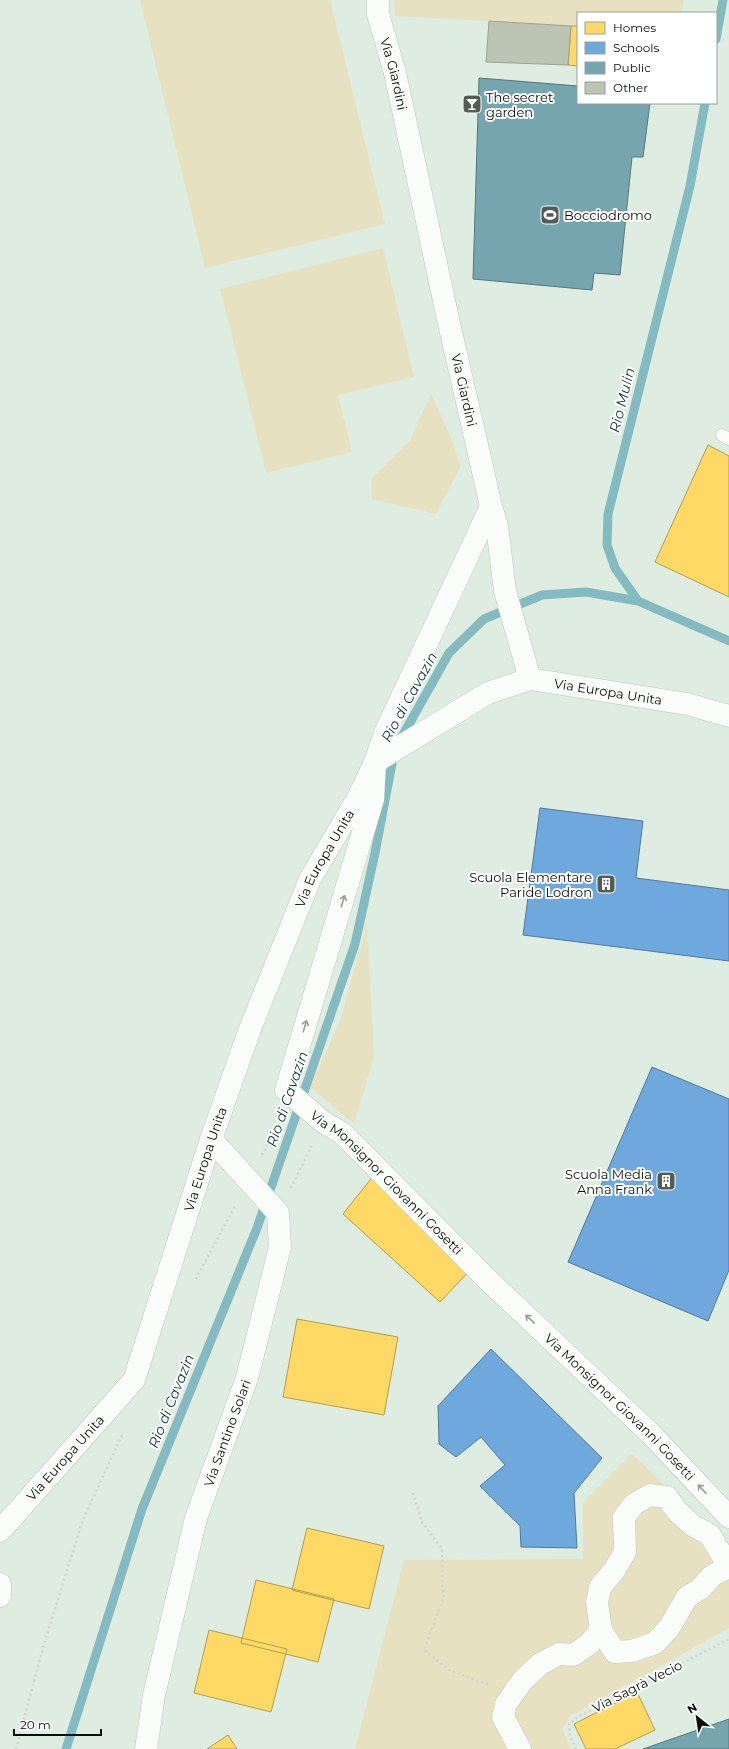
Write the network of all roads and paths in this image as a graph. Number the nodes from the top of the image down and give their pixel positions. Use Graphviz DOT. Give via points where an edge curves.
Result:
graph roads {
  1 [pos="378,0"];
  2 [pos="491,506"];
  3 [pos="530,679"];
  4 [pos="729,716"];
  5 [pos="375,762"];
  6 [pos="290,1093"];
  7 [pos="211,1139"];
  8 [pos="248,1180"];
  9 [pos="193,1285"];
  10 [pos="124,1432"];
  11 [pos="413,1493"];
  12 [pos="729,1517"];
  13 [pos="0,1531"];
  14 [pos="729,1567"];
  15 [pos="0,1584"];
  16 [pos="0,1596"];
  17 [pos="601,1630"];
  18 [pos="729,1639"];
  19 [pos="514,1694"];
  20 [pos="16,1749"];
  21 [pos="146,1749"];
  22 [pos="520,1749"];
  23 [pos="576,1749"];
  1 -- 2 [label="street, Via Giardini" via="378,14 395,73"];
  2 -- 3 [label="street, Via Giardini" via="497,526 505,592"];
  2 -- 5 [label="street" via="384,733"];
  3 -- 4 [label="street, Via Europa Unita" via="687,704"];
  3 -- 5 [label="street, Via Europa Unita" via="488,694"];
  6 -- 5 [label="street, one-way" via="373,799"];
  5 -- 7 [label="street, Via Europa Unita" via="359,796 310,879 250,1029"];
  6 -- 8 [label="path"];
  12 -- 6 [label="street, Via Monsignor Giovanni Gosetti, one-way" via="651,1434 489,1281 342,1134 323,1122"];
  7 -- 8 [label="street, Via Santino Solari"];
  7 -- 13 [label="street, Via Europa Unita" via="134,1380"];
  8 -- 9 [label="path"];
  8 -- 21 [label="street, Via Santino Solari" via="278,1213 280,1247 247,1378 196,1518 154,1695"];
  10 -- 20 [label="path" via="82,1522 44,1644"];
  11 -- 19 [label="path" via="422,1522 442,1549 444,1598 424,1650 449,1670"];
  14 -- 17 [label="street" via="713,1575 700,1589 687,1597 669,1628 656,1643 632,1651 615,1652"];
  14 -- 17 [label="street" via="710,1535 692,1525 667,1497 650,1495 634,1504 624,1517 625,1552 600,1587 597,1603"];
  15 -- 16 [label="street"];
  17 -- 19 [label="street" via="589,1644 573,1655 559,1654 540,1664 523,1680"];
  18 -- 23 [label="path, Via Sagrà Vecio" via="578,1717 569,1724 570,1737"];
  19 -- 22 [label="street" via="506,1704 503,1717"];
}
